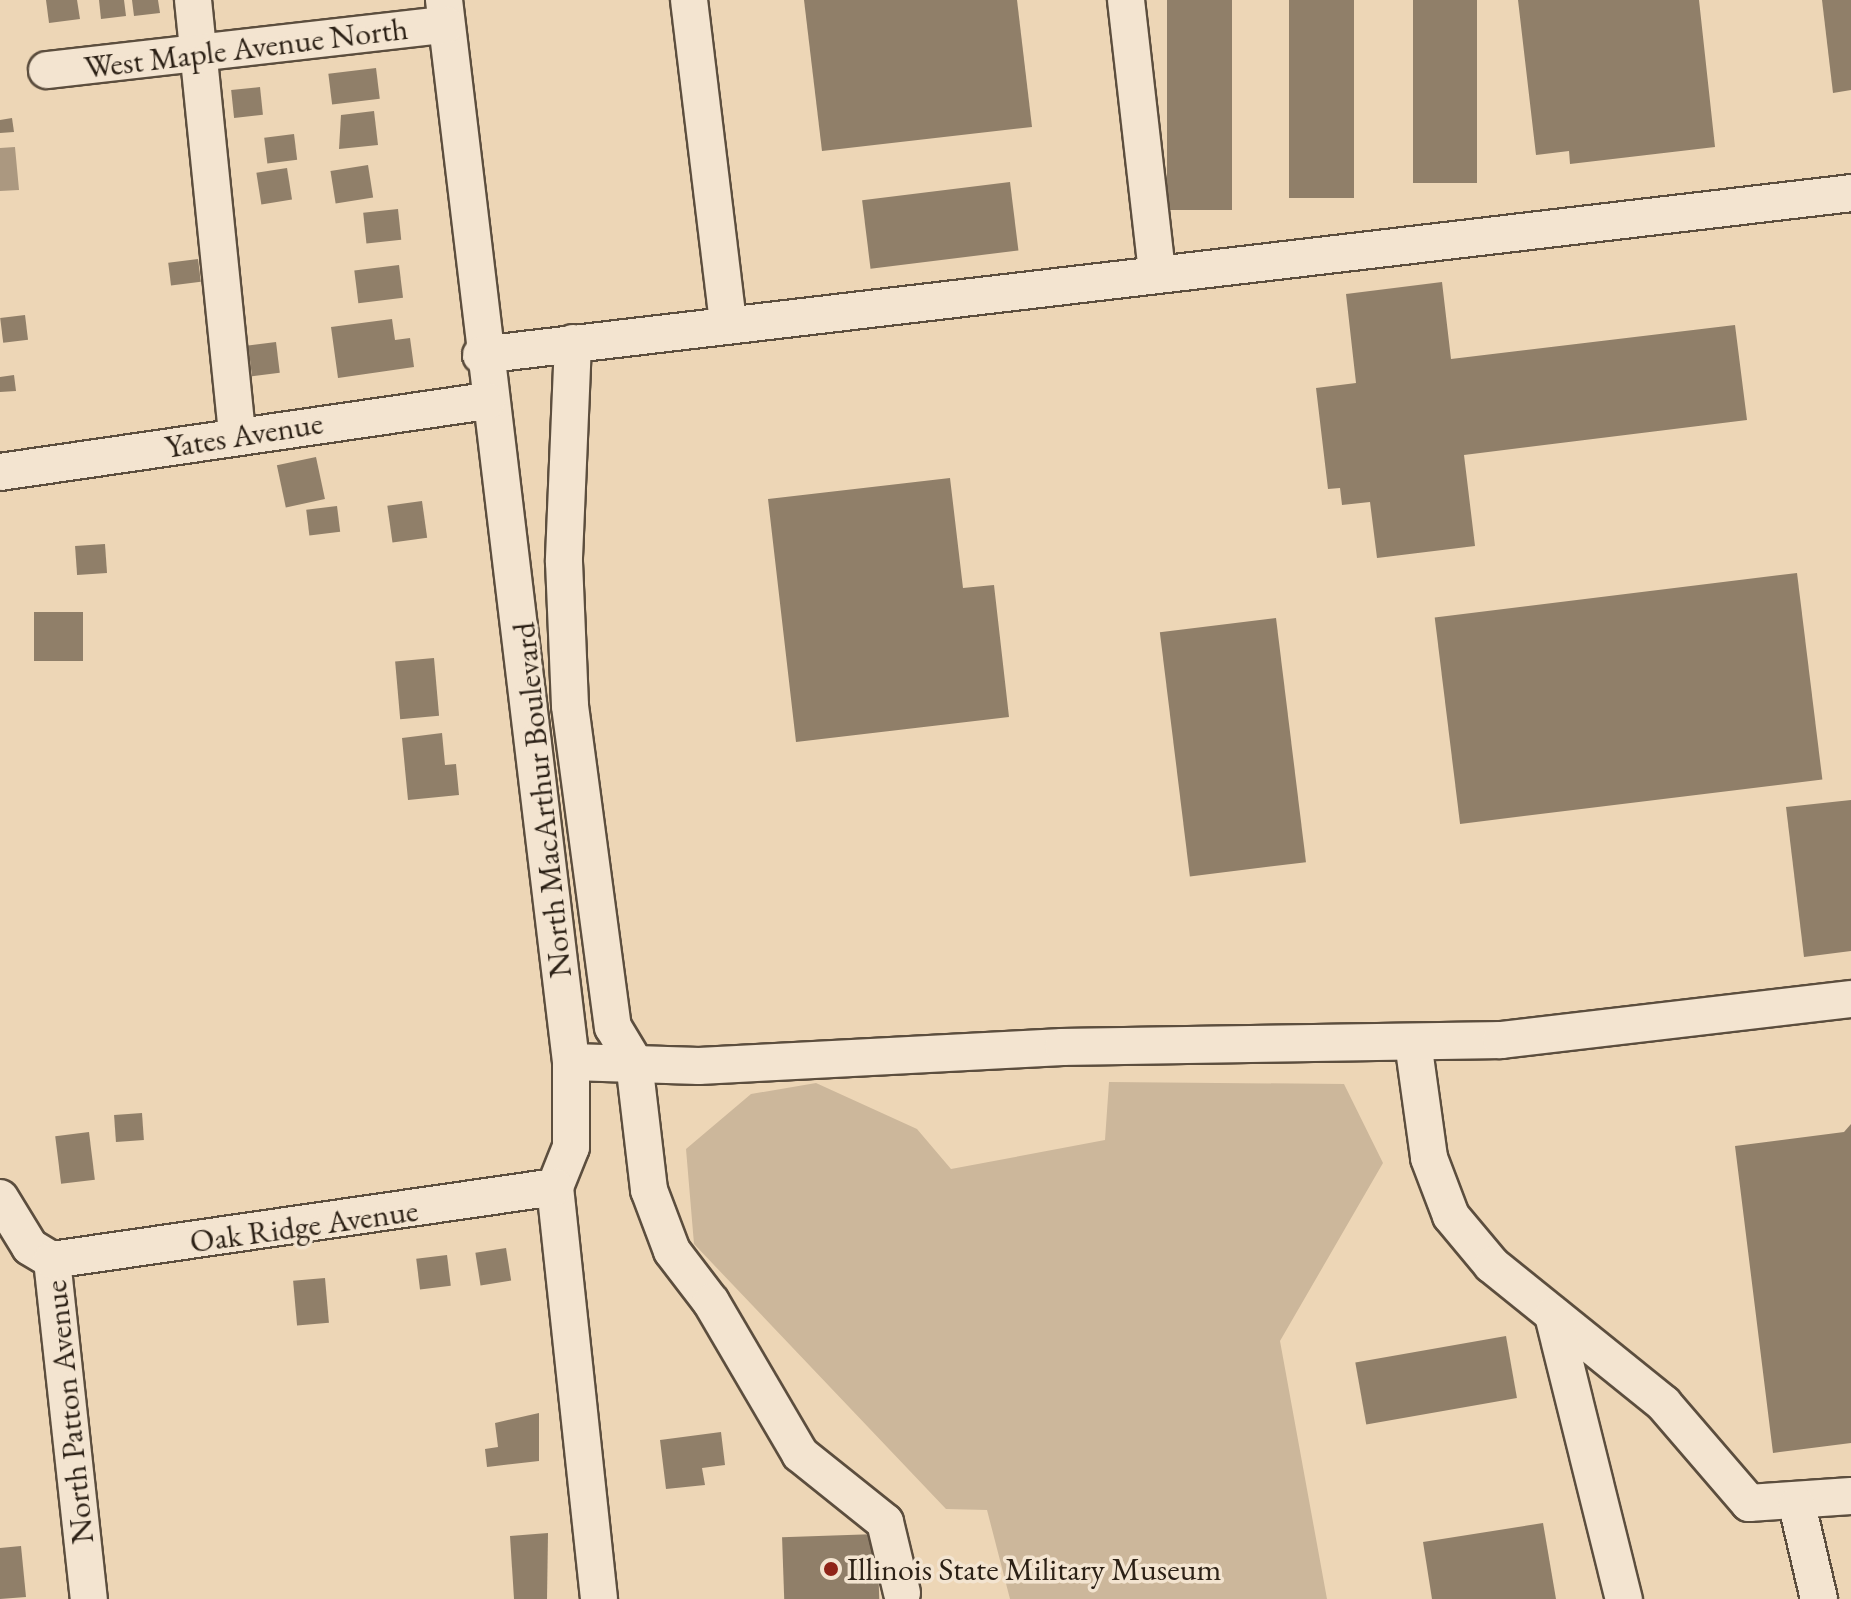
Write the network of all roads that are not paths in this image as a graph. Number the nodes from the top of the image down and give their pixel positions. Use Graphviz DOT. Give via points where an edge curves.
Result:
graph roads {
  1 [pos="193,0"];
  2 [pos="689,0"];
  3 [pos="1126,0"];
  4 [pos="444,12"];
  5 [pos="198,54"];
  6 [pos="47,70"];
  7 [pos="1851,193"];
  8 [pos="1157,273"];
  9 [pos="728,324"];
  10 [pos="573,343"];
  11 [pos="481,355"];
  12 [pos="487,401"];
  13 [pos="237,434"];
  14 [pos="0,472"];
  15 [pos="1851,999"];
  16 [pos="1413,1042"];
  17 [pos="571,1062"];
  18 [pos="634,1062"];
  19 [pos="555,1187"];
  20 [pos="0,1198"];
  21 [pos="52,1260"];
  22 [pos="1553,1315"];
  23 [pos="1851,1496"];
  24 [pos="1797,1505"];
  25 [pos="902,1593"];
  26 [pos="89,1599"];
  27 [pos="599,1599"];
  28 [pos="1624,1599"];
  29 [pos="1819,1599"];
  1 -- 5 [label="street"];
  2 -- 9 [label="street"];
  3 -- 8 [label="street"];
  4 -- 5 [label="street, West Maple Avenue North"];
  4 -- 11 [label="street, North MacArthur Boulevard"];
  5 -- 6 [label="street, West Maple Avenue North"];
  5 -- 13 [label="street"];
  7 -- 8 [label="street"];
  8 -- 9 [label="street"];
  9 -- 10 [label="street"];
  10 -- 11 [label="street"];
  10 -- 18 [label="street" via="564,562 570,706 613,1027"];
  11 -- 12 [label="street, North MacArthur Boulevard"];
  12 -- 13 [label="street, Yates Avenue"];
  12 -- 17 [label="street, North MacArthur Boulevard" via="512,537"];
  13 -- 14 [label="street, Yates Avenue"];
  15 -- 16 [label="street" via="1501,1040"];
  16 -- 18 [label="street" via="1063,1047 699,1066"];
  16 -- 22 [label="street" via="1429,1158 1451,1216 1492,1265"];
  17 -- 18 [label="street"];
  17 -- 19 [label="street, North MacArthur Boulevard" via="571,1147"];
  18 -- 25 [label="street" via="649,1190 672,1251 711,1302 800,1454 885,1522"];
  19 -- 21 [label="street, Oak Ridge Avenue"];
  19 -- 27 [label="street, North MacArthur Boulevard"];
  20 -- 21 [label="street, North Patton Avenue" via="30,1247"];
  21 -- 26 [label="street, North Patton Avenue"];
  22 -- 24 [label="street" via="1663,1403 1732,1491 1749,1503"];
  22 -- 28 [label="street"];
  23 -- 24 [label="street"];
  24 -- 29 [label="street"];
}
